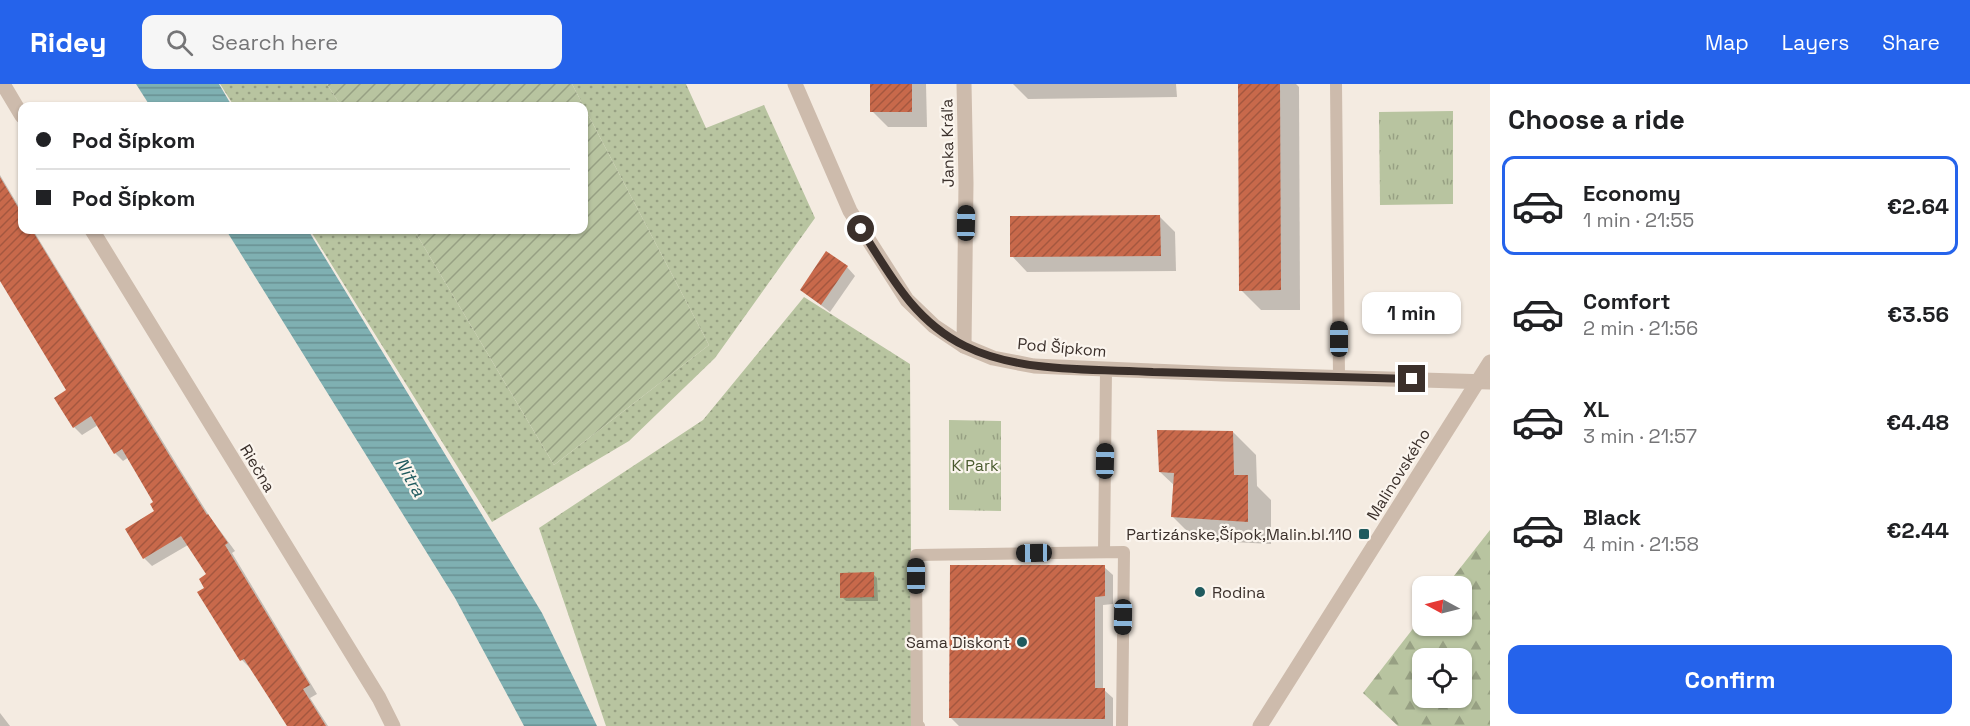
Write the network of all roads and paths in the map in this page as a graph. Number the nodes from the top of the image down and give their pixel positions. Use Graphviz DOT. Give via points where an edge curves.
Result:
graph roads {
  1 [pos="3,84"];
  2 [pos="795,84"];
  3 [pos="964,84"];
  4 [pos="1336,84"];
  5 [pos="18,109"];
  6 [pos="94,234"];
  7 [pos="964,346"];
  8 [pos="1490,362"];
  9 [pos="1106,370"];
  10 [pos="1339,376"];
  11 [pos="1484,382"];
  12 [pos="1104,552"];
  13 [pos="393,726"];
  14 [pos="919,726"];
  15 [pos="1122,726"];
  16 [pos="1260,726"];
  1 -- 5 [label="street"];
  2 -- 7 [label="street, Pod Šípkom" via="850,211 907,300 934,326"];
  3 -- 7 [label="street, Janka Kráľa"];
  4 -- 10 [label="lane"];
  6 -- 13 [label="street, Riečna"];
  7 -- 9 [label="street, Pod Šípkom" via="993,358 1034,366"];
  8 -- 11 [label="street, Malinovského"];
  9 -- 10 [label="street, Pod Šípkom"];
  9 -- 12 [label="lane"];
  10 -- 11 [label="street, Pod Šípkom"];
  11 -- 16 [label="street, Malinovského"];
  12 -- 14 [label="lane" via="916,555"];
  12 -- 15 [label="lane" via="1124,552"];
}
